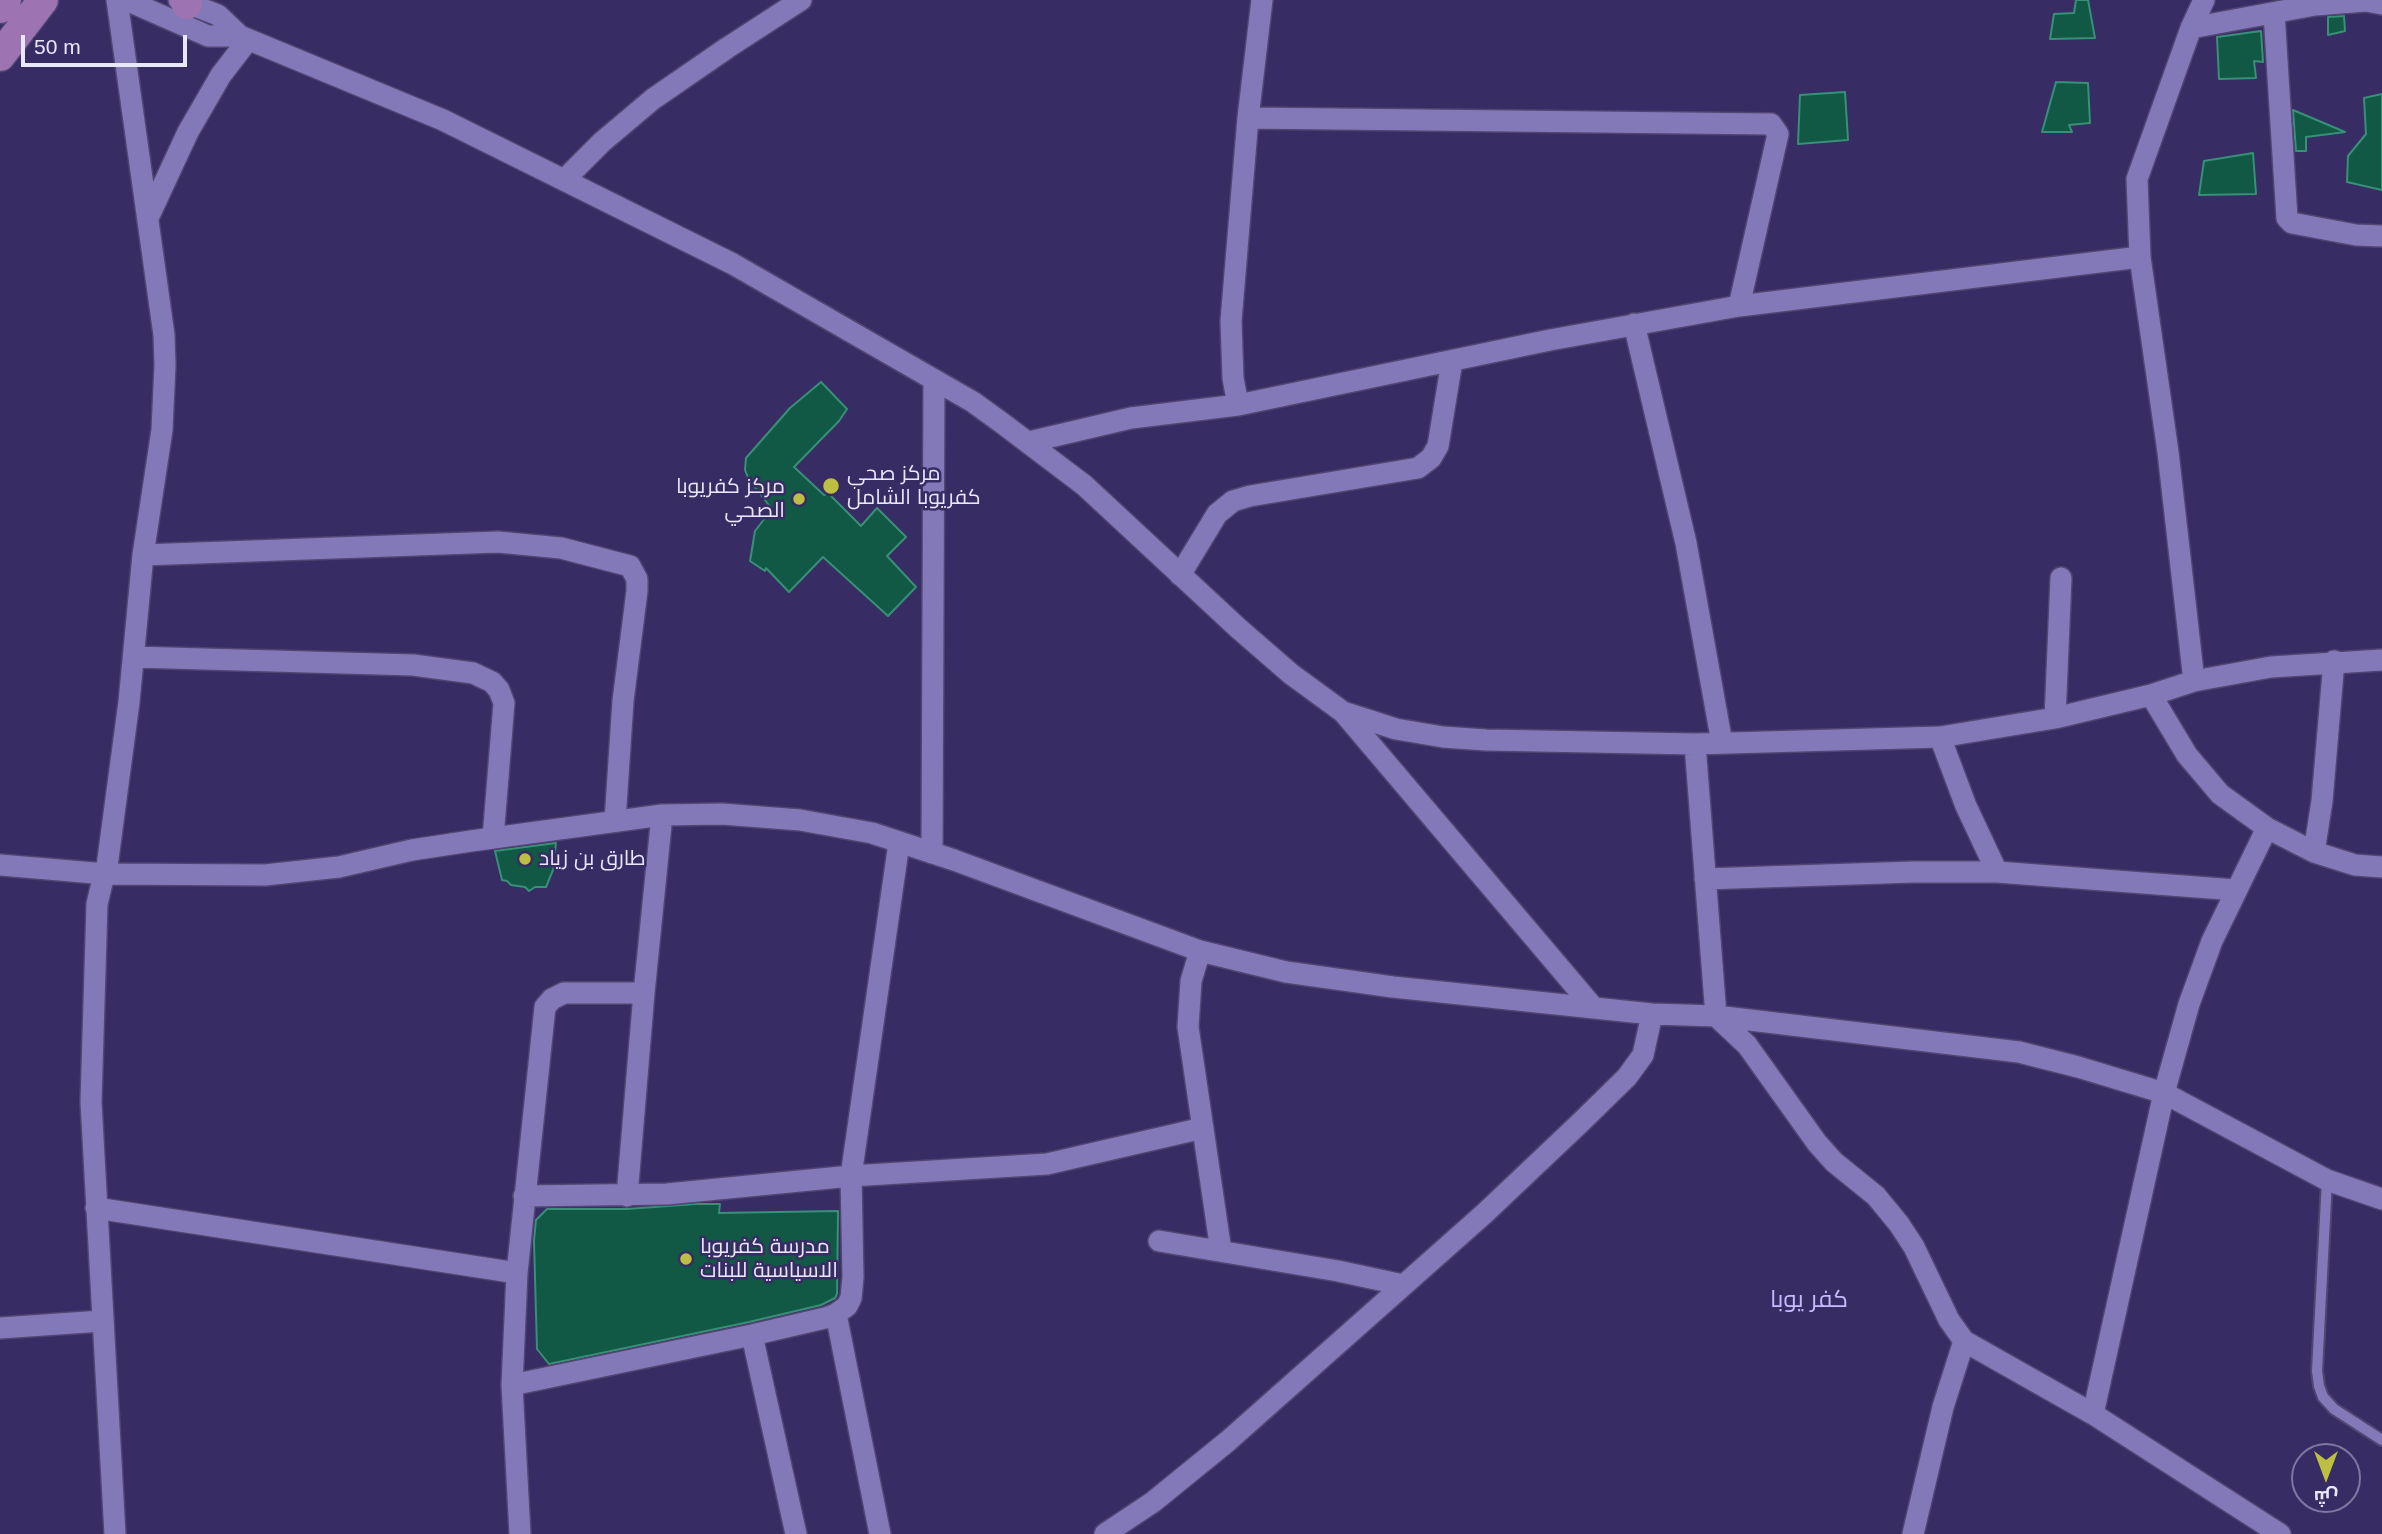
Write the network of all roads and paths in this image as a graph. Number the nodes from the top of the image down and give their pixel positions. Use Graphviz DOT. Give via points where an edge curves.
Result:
graph roads {
  1 [pos="6,0"];
  2 [pos="43,0"];
  3 [pos="117,0"];
  4 [pos="126,0"];
  5 [pos="801,0"];
  6 [pos="1262,0"];
  7 [pos="2204,0"];
  8 [pos="183,1"];
  9 [pos="2382,4"];
  10 [pos="0,8"];
  11 [pos="2274,13"];
  12 [pos="2191,28"];
  13 [pos="244,38"];
  14 [pos="0,56"];
  15 [pos="1248,118"];
  16 [pos="564,180"];
  17 [pos="148,218"];
  18 [pos="2382,236"];
  19 [pos="2140,257"];
  20 [pos="1739,306"];
  21 [pos="1634,324"];
  22 [pos="1452,361"];
  23 [pos="934,380"];
  24 [pos="1238,405"];
  25 [pos="1029,442"];
  26 [pos="143,555"];
  27 [pos="1181,575"];
  28 [pos="2061,578"];
  29 [pos="134,657"];
  30 [pos="2382,660"];
  31 [pos="2334,661"];
  32 [pos="2193,681"];
  33 [pos="2151,695"];
  34 [pos="1343,712"];
  35 [pos="2055,718"];
  36 [pos="1940,737"];
  37 [pos="1722,743"];
  38 [pos="1695,744"];
  39 [pos="662,815"];
  40 [pos="615,821"];
  41 [pos="2267,828"];
  42 [pos="493,838"];
  43 [pos="899,843"];
  44 [pos="2314,852"];
  45 [pos="932,853"];
  46 [pos="0,865"];
  47 [pos="2382,867"];
  48 [pos="1997,872"];
  49 [pos="106,874"];
  50 [pos="1705,879"];
  51 [pos="2236,890"];
  52 [pos="1200,951"];
  53 [pos="643,993"];
  54 [pos="1593,1007"];
  55 [pos="1652,1014"];
  56 [pos="1716,1016"];
  57 [pos="2164,1093"];
  58 [pos="1203,1128"];
  59 [pos="850,1176"];
  60 [pos="2327,1180"];
  61 [pos="524,1196"];
  62 [pos="626,1196"];
  63 [pos="2382,1199"];
  64 [pos="96,1208"];
  65 [pos="1159,1241"];
  66 [pos="1221,1251"];
  67 [pos="517,1273"];
  68 [pos="1403,1285"];
  69 [pos="836,1314"];
  70 [pos="103,1321"];
  71 [pos="0,1328"];
  72 [pos="752,1335"];
  73 [pos="1964,1341"];
  74 [pos="512,1385"];
  75 [pos="2094,1414"];
  76 [pos="2382,1440"];
  77 [pos="115,1534"];
  78 [pos="520,1534"];
  79 [pos="796,1534"];
  80 [pos="880,1534"];
  81 [pos="1105,1534"];
  82 [pos="1913,1534"];
  83 [pos="2280,1534"];
  1 -- 10 [label="main road"];
  2 -- 14 [label="main road"];
  3 -- 17 [label="street"];
  4 -- 13 [label="street" via="208,36"];
  5 -- 16 [label="street" via="653,99"];
  6 -- 15 [label="street"];
  7 -- 12 [label="street"];
  8 -- 13 [label="street" via="218,15"];
  9 -- 11 [label="street" via="2366,1"];
  11 -- 12 [label="street"];
  11 -- 18 [label="street" via="2288,219 2356,235"];
  12 -- 19 [label="street" via="2138,174"];
  13 -- 16 [label="street" via="443,120"];
  13 -- 17 [label="street" via="195,121"];
  15 -- 20 [label="street" via="1771,124 1778,134"];
  15 -- 24 [label="street" via="1231,321"];
  16 -- 23 [label="street" via="733,264"];
  17 -- 26 [label="street" via="165,365 162,430"];
  19 -- 20 [label="street"];
  19 -- 32 [label="street" via="2168,452"];
  20 -- 21 [label="street"];
  21 -- 22 [label="street"];
  21 -- 37 [label="street" via="1686,543"];
  22 -- 24 [label="street"];
  22 -- 27 [label="street" via="1438,446 1418,468 1233,501 1217,514"];
  23 -- 25 [label="street"];
  23 -- 45 [label="street"];
  24 -- 25 [label="street" via="1131,418"];
  25 -- 27 [label="street" via="1084,485"];
  26 -- 29 [label="street"];
  26 -- 40 [label="street" via="498,542 561,548 630,566 637,591"];
  27 -- 34 [label="street" via="1268,654"];
  28 -- 35 [label="street"];
  29 -- 42 [label="street" via="413,664 472,673 492,682 504,703"];
  29 -- 49 [label="street"];
  30 -- 31 [label="street"];
  31 -- 32 [label="street"];
  31 -- 44 [label="street"];
  32 -- 33 [label="street"];
  33 -- 35 [label="street"];
  33 -- 41 [label="street" via="2187,755 2220,794"];
  34 -- 38 [label="street" via="1396,729 1443,737"];
  34 -- 54 [label="street"];
  35 -- 36 [label="street"];
  36 -- 37 [label="street"];
  36 -- 48 [label="street"];
  37 -- 38 [label="street"];
  38 -- 50 [label="street"];
  39 -- 40 [label="street"];
  39 -- 43 [label="street" via="800,820 872,833"];
  39 -- 53 [label="street"];
  40 -- 42 [label="street"];
  41 -- 44 [label="street"];
  41 -- 51 [label="street"];
  42 -- 49 [label="street" via="302,873"];
  43 -- 45 [label="street"];
  43 -- 59 [label="street"];
  44 -- 47 [label="street" via="2355,865"];
  45 -- 52 [label="street"];
  46 -- 49 [label="street"];
  48 -- 50 [label="street"];
  48 -- 51 [label="street"];
  49 -- 64 [label="street" via="97,904 92,1048"];
  50 -- 56 [label="street"];
  51 -- 57 [label="street" via="2189,1004"];
  52 -- 54 [label="street" via="1336,980"];
  52 -- 58 [label="street" via="1191,981 1188,1027"];
  53 -- 61 [label="street" via="564,993 545,1007"];
  53 -- 62 [label="street"];
  54 -- 55 [label="street"];
  55 -- 56 [label="street"];
  55 -- 68 [label="street" via="1643,1055 1627,1077"];
  56 -- 57 [label="street" via="2019,1052"];
  56 -- 73 [label="street" via="1747,1045 1834,1162 1876,1196 1899,1224"];
  57 -- 60 [label="street"];
  57 -- 75 [label="street"];
  58 -- 59 [label="street" via="1046,1164"];
  58 -- 66 [label="street"];
  59 -- 62 [label="street"];
  59 -- 69 [label="street" via="852,1291 847,1306"];
  60 -- 63 [label="street"];
  60 -- 76 [label="lane" via="2319,1386 2334,1409"];
  61 -- 62 [label="street"];
  61 -- 67 [label="street"];
  64 -- 67 [label="street"];
  64 -- 70 [label="street"];
  65 -- 66 [label="street"];
  66 -- 68 [label="street"];
  67 -- 74 [label="street"];
  68 -- 81 [label="street" via="1191,1473"];
  69 -- 72 [label="street"];
  69 -- 80 [label="street"];
  70 -- 71 [label="street"];
  70 -- 77 [label="street"];
  72 -- 74 [label="street"];
  72 -- 79 [label="street"];
  73 -- 75 [label="street"];
  73 -- 82 [label="street"];
  74 -- 78 [label="street"];
  75 -- 83 [label="street"];
}
